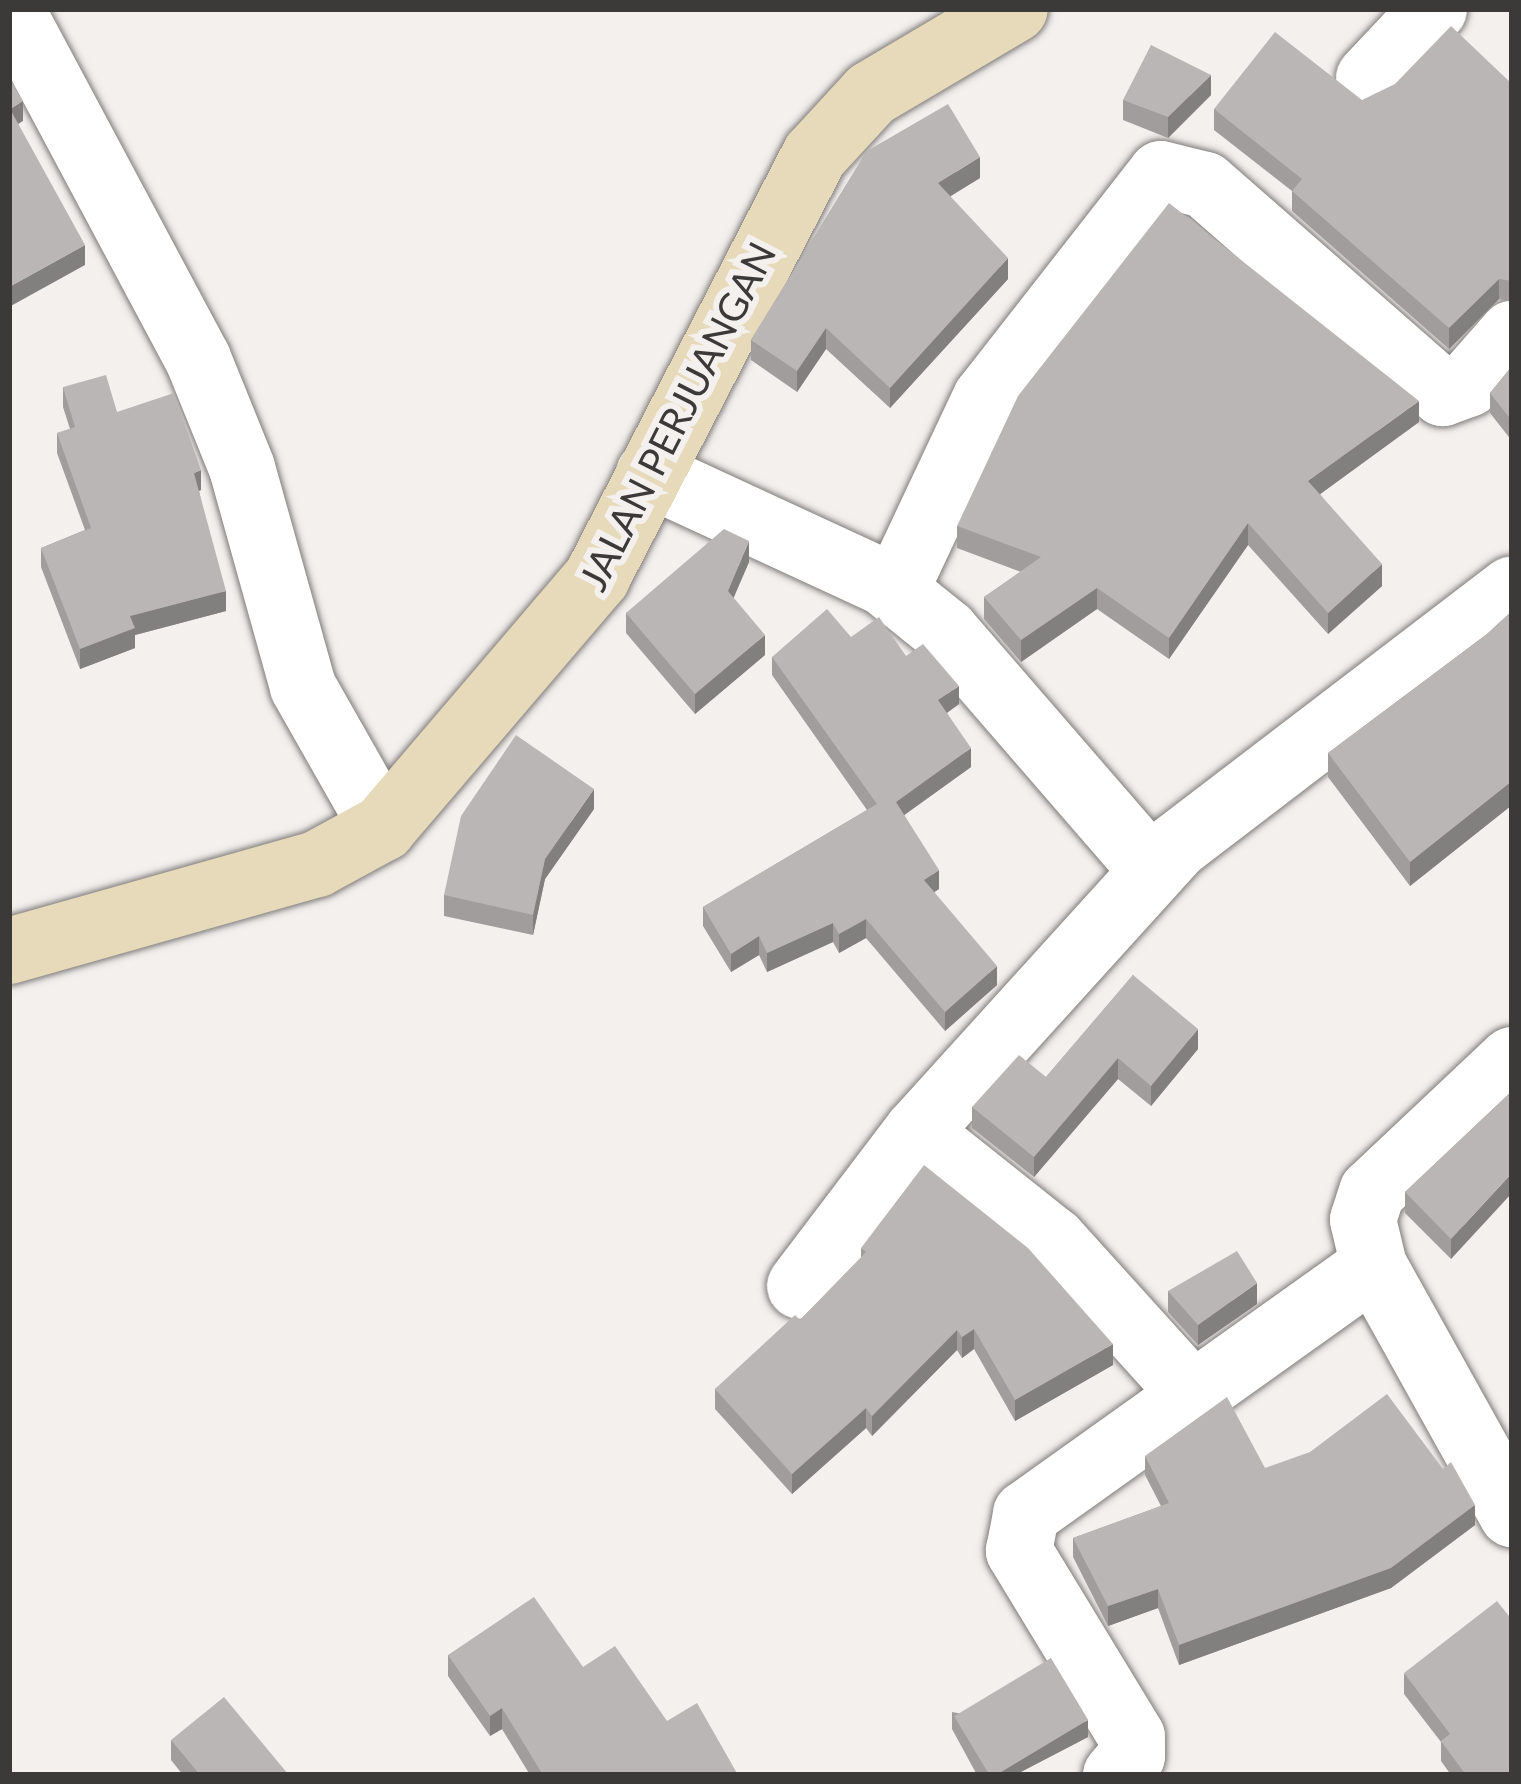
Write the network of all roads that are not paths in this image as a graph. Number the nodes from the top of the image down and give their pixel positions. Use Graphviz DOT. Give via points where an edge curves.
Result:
graph roads {
  1 [pos="11,9"];
  2 [pos="1015,9"];
  3 [pos="1434,9"];
  4 [pos="1369,78"];
  5 [pos="1512,334"];
  6 [pos="649,474"];
  7 [pos="1512,589"];
  8 [pos="895,591"];
  9 [pos="382,828"];
  10 [pos="1152,870"];
  11 [pos="9,951"];
  12 [pos="1512,1060"];
  13 [pos="917,1132"];
  14 [pos="1374,1266"];
  15 [pos="800,1286"];
  16 [pos="1194,1396"];
  17 [pos="1512,1514"];
  18 [pos="1116,1775"];
  1 -- 9 [label="street" via="198,359 242,468 303,687"];
  2 -- 6 [label="street, JALAN PERJUANGAN" via="872,94 815,155"];
  3 -- 4 [label="street"];
  5 -- 8 [label="street" via="1468,384 1443,393 1205,185 1160,174 986,398"];
  6 -- 8 [label="street"];
  6 -- 9 [label="street, JALAN PERJUANGAN" via="571,614"];
  7 -- 10 [label="street"];
  8 -- 10 [label="street" via="946,632"];
  9 -- 11 [label="street, JALAN PERJUANGAN" via="316,864"];
  10 -- 13 [label="street"];
  12 -- 14 [label="street" via="1372,1192 1363,1220"];
  13 -- 15 [label="street"];
  13 -- 16 [label="street" via="1014,1203"];
  14 -- 16 [label="street"];
  14 -- 17 [label="street"];
  16 -- 18 [label="street" via="1039,1502 1019,1533 1019,1551 1125,1716 1132,1756"];
}
